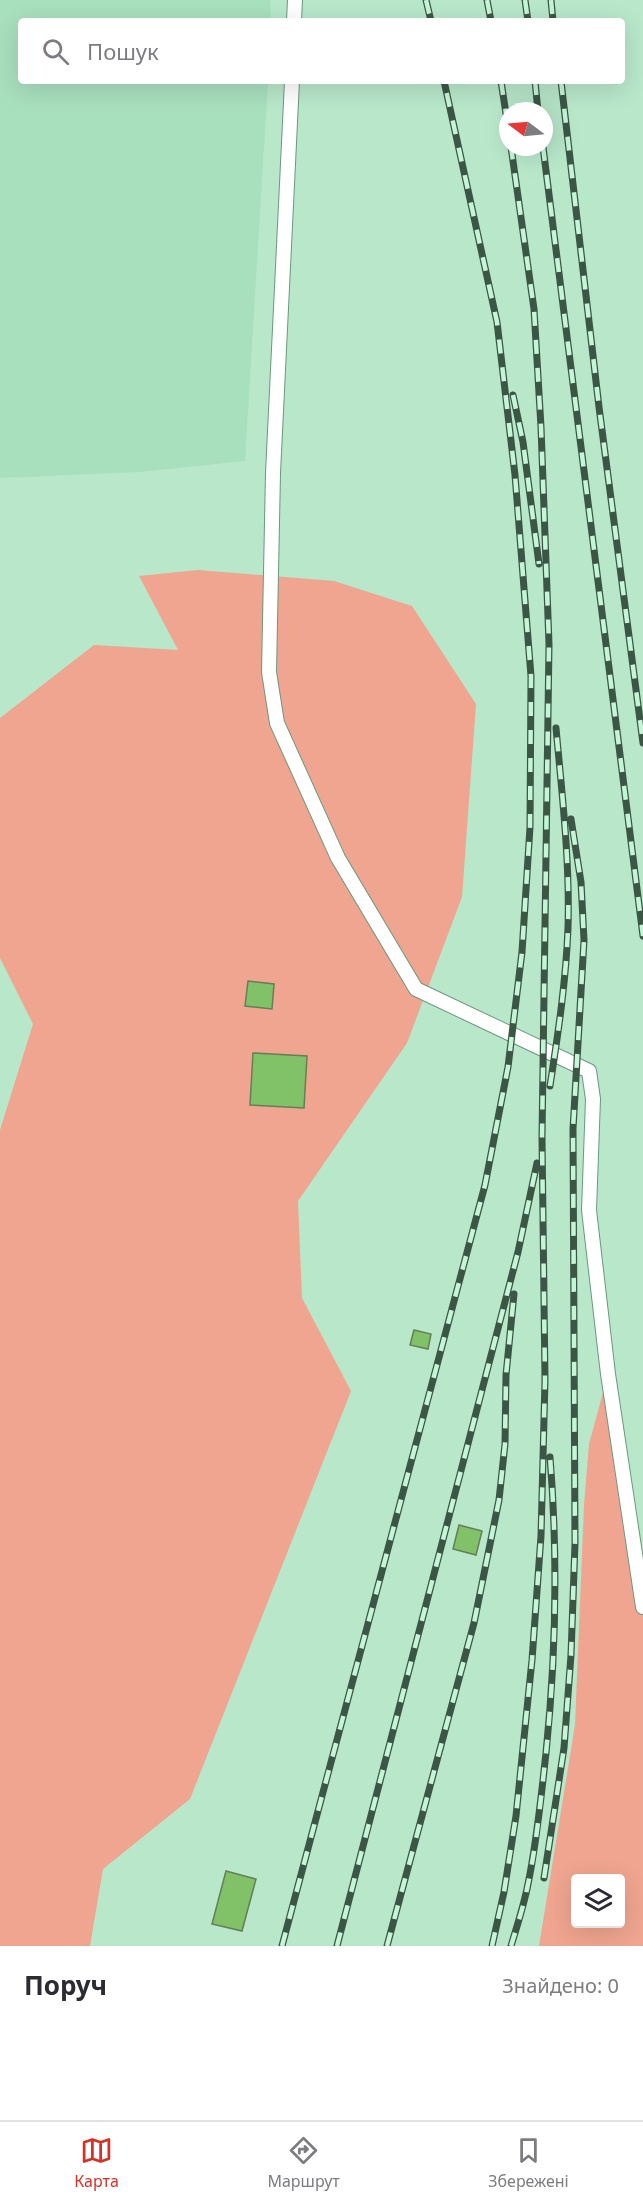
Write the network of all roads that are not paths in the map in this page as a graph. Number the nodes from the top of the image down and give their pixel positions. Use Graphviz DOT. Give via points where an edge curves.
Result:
graph roads {
  1 [pos="296,0"];
  2 [pos="294,18"];
  3 [pos="292,84"];
  4 [pos="643,1607"];
  1 -- 2 [label="lane"];
  3 -- 4 [label="lane" via="273,473 269,672 277,723 338,858 416,989 589,1071 593,1099 589,1210 608,1374"];
}
